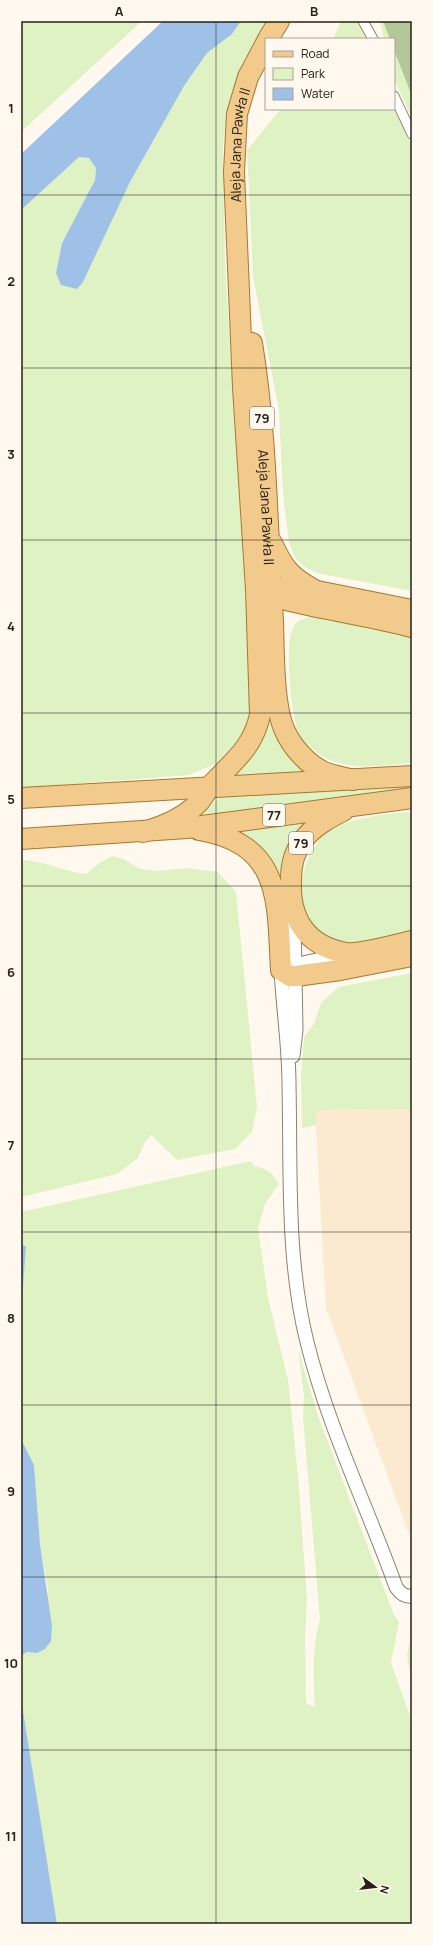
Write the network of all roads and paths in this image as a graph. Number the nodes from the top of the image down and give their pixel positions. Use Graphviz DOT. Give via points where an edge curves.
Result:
graph roads {
  1 [pos="280,21"];
  2 [pos="363,21"];
  3 [pos="269,38"];
  4 [pos="372,38"];
  5 [pos="265,45"];
  6 [pos="395,98"];
  7 [pos="412,134"];
  8 [pos="238,252"];
  9 [pos="268,534"];
  10 [pos="266,591"];
  11 [pos="313,598"];
  12 [pos="412,610"];
  13 [pos="412,627"];
  14 [pos="274,640"];
  15 [pos="226,770"];
  16 [pos="412,776"];
  17 [pos="354,780"];
  18 [pos="209,787"];
  19 [pos="181,789"];
  20 [pos="21,798"];
  21 [pos="412,798"];
  22 [pos="362,804"];
  23 [pos="187,828"];
  24 [pos="143,832"];
  25 [pos="21,839"];
  26 [pos="294,914"];
  27 [pos="412,941"];
  28 [pos="348,953"];
  29 [pos="412,956"];
  30 [pos="291,970"];
  31 [pos="409,1596"];
  1 -- 3 [label="main road"];
  2 -- 4 [label="street"];
  5 -- 8 [label="main road, Aleja Jana Pawła II / 79" via="248,77 237,114 234,172"];
  6 -- 7 [label="street"];
  8 -- 9 [label="main road, Aleja Jana Pawła II / 79" via="261,408"];
  8 -- 10 [label="main road, Aleja Jana Pawła II / 79" via="242,388"];
  9 -- 10 [label="main road, Aleja Jana Pawła II / 79"];
  9 -- 11 [label="main road" via="279,560"];
  10 -- 11 [label="main road"];
  10 -- 14 [label="main road, 79"];
  10 -- 15 [label="main road" via="260,715 255,733 248,745"];
  11 -- 12 [label="main road"];
  11 -- 13 [label="main road"];
  11 -- 14 [label="main road" via="287,614 278,627"];
  14 -- 17 [label="main road, 79" via="278,710 287,737 315,767"];
  15 -- 18 [label="main road"];
  15 -- 19 [label="main road" via="212,779"];
  16 -- 17 [label="main road, 77"];
  17 -- 18 [label="main road, 77"];
  18 -- 19 [label="main road, 77"];
  18 -- 24 [label="main road, 77" via="194,807 179,818"];
  19 -- 20 [label="main road, 77"];
  21 -- 22 [label="main road, 77"];
  22 -- 23 [label="main road, 77"];
  22 -- 26 [label="main road, 79" via="320,823 301,843 293,861 291,875"];
  23 -- 24 [label="main road, 77"];
  23 -- 30 [label="main road" via="217,833 232,839 252,852 268,872 276,897"];
  24 -- 25 [label="main road, 77"];
  26 -- 28 [label="main road, 79" via="318,942"];
  26 -- 30 [label="street"];
  27 -- 28 [label="main road, 79"];
  28 -- 30 [label="street"];
  29 -- 30 [label="main road" via="340,970"];
  30 -- 31 [label="street" via="289,1147 293,1242 300,1310 324,1399 348,1465 396,1587 400,1593"];
}
